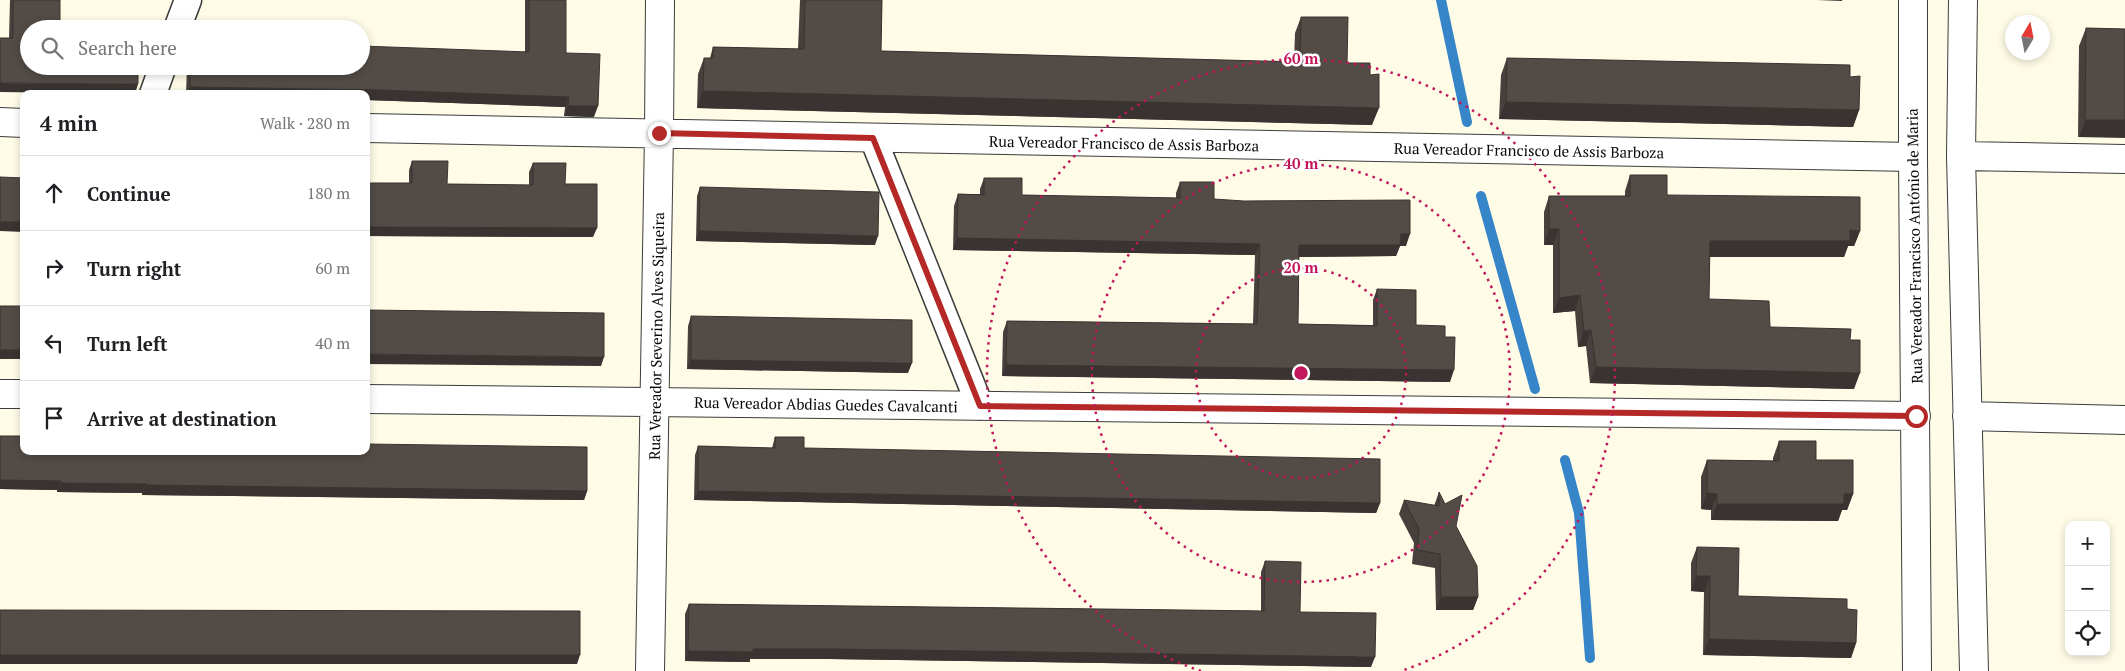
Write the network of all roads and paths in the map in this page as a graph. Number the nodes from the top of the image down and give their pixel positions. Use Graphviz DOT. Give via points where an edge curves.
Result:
graph roads {
  1 [pos="188,0"];
  2 [pos="660,0"];
  3 [pos="1913,0"];
  4 [pos="1963,0"];
  5 [pos="180,20"];
  6 [pos="160,75"];
  7 [pos="154,90"];
  8 [pos="0,122"];
  9 [pos="20,122"];
  10 [pos="370,128"];
  11 [pos="659,133"];
  12 [pos="873,138"];
  13 [pos="1961,156"];
  14 [pos="1913,157"];
  15 [pos="2125,159"];
  16 [pos="0,394"];
  17 [pos="20,394"];
  18 [pos="370,399"];
  19 [pos="654,403"];
  20 [pos="980,406"];
  21 [pos="1916,416"];
  22 [pos="1967,416"];
  23 [pos="2125,420"];
  24 [pos="650,671"];
  25 [pos="1917,671"];
  26 [pos="1974,671"];
  1 -- 5 [label="street"];
  2 -- 11 [label="street, Rua Vereador Severino Alves Siqueira"];
  3 -- 14 [label="street, Rua Vereador Francisco António de Maria"];
  4 -- 13 [label="street"];
  6 -- 7 [label="street"];
  8 -- 9 [label="street"];
  10 -- 11 [label="street, Rua Vereador Francisco de Assis Barboza"];
  11 -- 12 [label="street, Rua Vereador Francisco de Assis Barboza"];
  11 -- 19 [label="street, Rua Vereador Severino Alves Siqueira"];
  12 -- 14 [label="street, Rua Vereador Francisco de Assis Barboza"];
  12 -- 20 [label="street"];
  13 -- 15 [label="street"];
  13 -- 22 [label="street"];
  14 -- 21 [label="street, Rua Vereador Francisco António de Maria"];
  16 -- 17 [label="street"];
  18 -- 19 [label="street, Rua Vereador Abdias Guedes Cavalcanti"];
  19 -- 20 [label="street, Rua Vereador Abdias Guedes Cavalcanti"];
  19 -- 24 [label="street, Rua Vereador Severino Alves Siqueira"];
  20 -- 21 [label="street, Rua Vereador Abdias Guedes Cavalcanti"];
  21 -- 25 [label="street, Rua Vereador Francisco António de Maria"];
  22 -- 23 [label="street"];
  22 -- 26 [label="street"];
}
